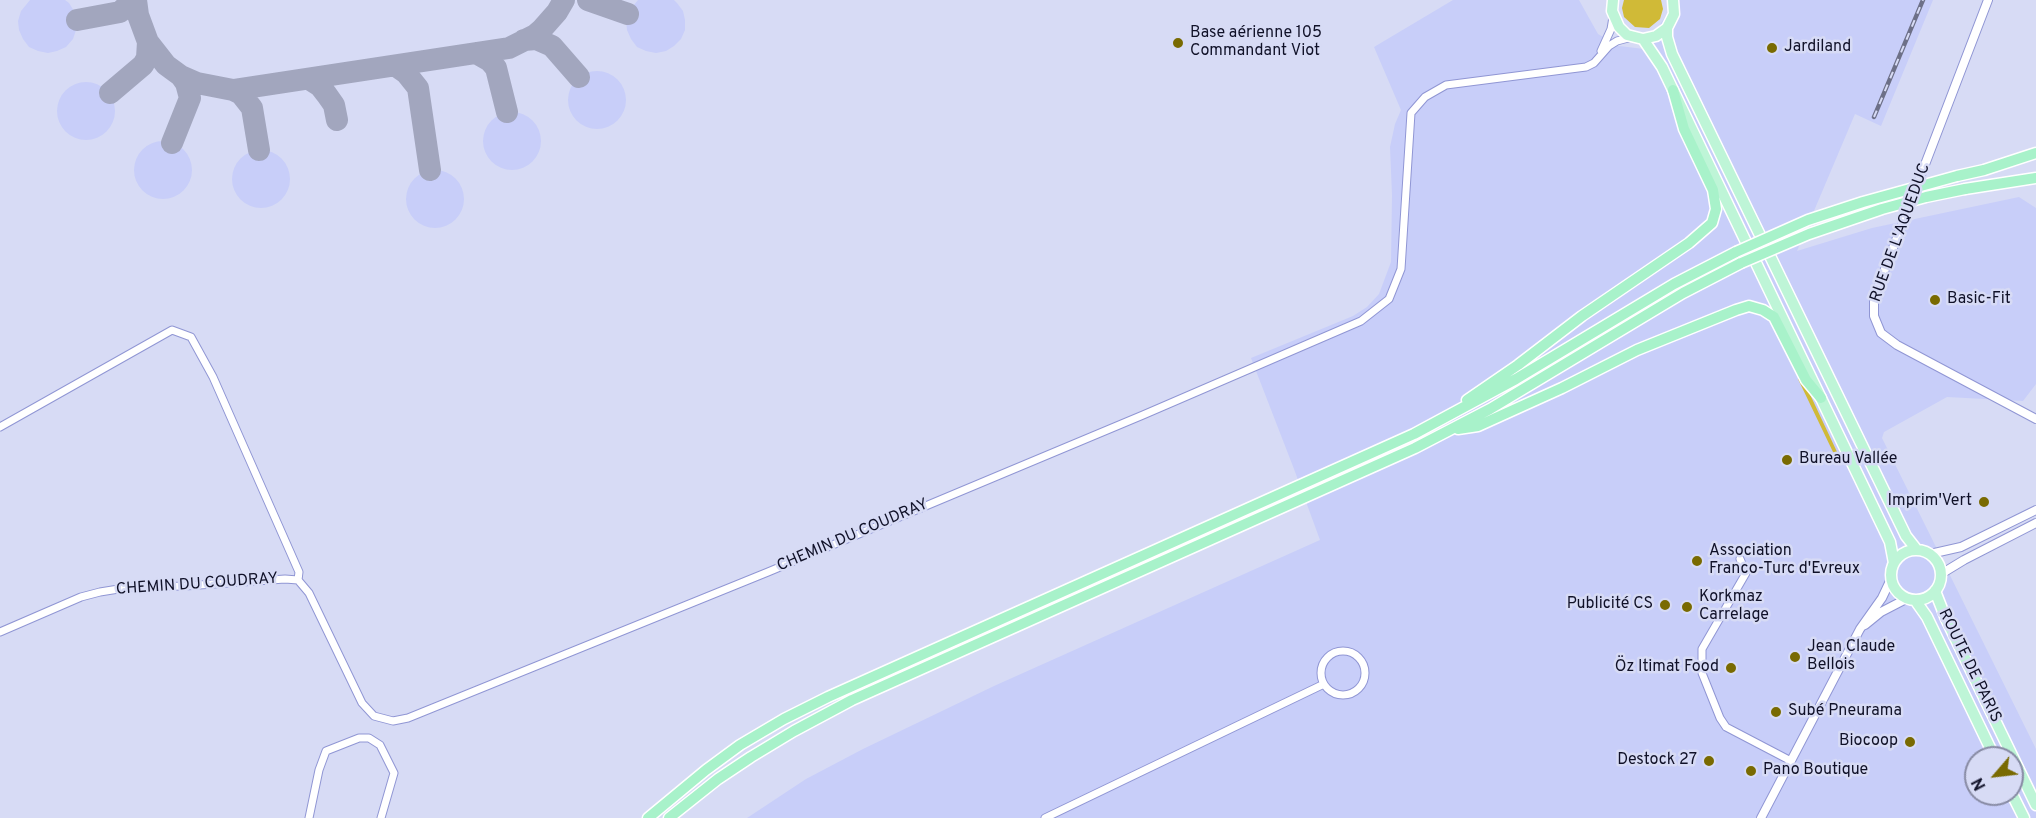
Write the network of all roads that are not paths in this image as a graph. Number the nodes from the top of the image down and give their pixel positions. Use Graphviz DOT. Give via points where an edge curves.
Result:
graph roads {
  1 [pos="1613,0"];
  2 [pos="1672,0"];
  3 [pos="1988,0"];
  4 [pos="1613,17"];
  5 [pos="1667,28"];
  6 [pos="1638,38"];
  7 [pos="1599,56"];
  8 [pos="1673,90"];
  9 [pos="2036,153"];
  10 [pos="2036,178"];
  11 [pos="1821,398"];
  12 [pos="2036,419"];
  13 [pos="0,427"];
  14 [pos="1450,430"];
  15 [pos="1414,434"];
  16 [pos="2036,510"];
  17 [pos="2036,523"];
  18 [pos="1917,550"];
  19 [pos="1930,554"];
  20 [pos="1740,559"];
  21 [pos="1894,562"];
  22 [pos="1941,574"];
  23 [pos="1892,579"];
  24 [pos="298,580"];
  25 [pos="1935,591"];
  26 [pos="1911,599"];
  27 [pos="1860,629"];
  28 [pos="0,632"];
  29 [pos="1324,684"];
  30 [pos="1989,746"];
  31 [pos="1791,761"];
  32 [pos="2036,805"];
  33 [pos="309,818"];
  34 [pos="381,818"];
  35 [pos="648,818"];
  36 [pos="669,818"];
  37 [pos="1045,818"];
  38 [pos="1761,818"];
  1 -- 4 [label="main road"];
  2 -- 5 [label="main road" via="1674,14"];
  3 -- 12 [label="street, RUE DE L'AQUEDUC" via="1880,282 1874,316 1881,333 1897,345"];
  4 -- 6 [label="main road" via="1623,32"];
  4 -- 7 [label="street"];
  5 -- 6 [label="main road" via="1656,36"];
  5 -- 18 [label="main road" via="1672,54 1906,536"];
  6 -- 7 [label="street, CHEMIN DU COUDRAY" via="1617,41"];
  6 -- 8 [label="main road" via="1654,53"];
  7 -- 24 [label="street, CHEMIN DU COUDRAY" via="1586,67 1446,85 1425,97 1411,113 1401,269 1389,299 1361,321 418,714 393,721 374,716 362,703 309,593"];
  8 -- 11 [label="main road"];
  8 -- 15 [label="highway" via="1684,129 1713,190 1716,209 1712,223 1518,366"];
  9 -- 15 [label="highway, bridge" via="1808,220 1736,252"];
  10 -- 14 [label="highway, bridge" via="1926,197 1809,234 1741,263"];
  11 -- 14 [label="highway" via="1806,380 1774,317 1749,306 1637,350 1478,426"];
  11 -- 21 [label="main road" via="1890,542"];
  13 -- 24 [label="street" via="172,330 191,337 213,377 299,572"];
  14 -- 36 [label="highway" via="852,700 751,757"];
  15 -- 35 [label="highway" via="784,719 740,745"];
  16 -- 19 [label="street" via="1961,547"];
  17 -- 22 [label="street"];
  18 -- 19 [label="main road"];
  18 -- 21 [label="main road" via="1904,553"];
  19 -- 22 [label="main road"];
  20 -- 31 [label="street" via="1746,573 1702,649 1702,673 1726,727"];
  21 -- 23 [label="main road"];
  22 -- 25 [label="main road"];
  23 -- 26 [label="main road" via="1897,591"];
  23 -- 27 [label="street"];
  24 -- 28 [label="street, CHEMIN DU COUDRAY" via="131,587 100,592"];
  25 -- 26 [label="main road" via="1923,599"];
  25 -- 32 [label="main road, ROUTE DE PARIS"];
  26 -- 27 [label="street" via="1881,612"];
  26 -- 30 [label="main road, ROUTE DE PARIS" via="1927,617"];
  27 -- 31 [label="street"];
  29 -- 29 [label="street" via="1339,695 1352,694 1365,679 1364,665 1348,651 1334,653 1323,663"];
  29 -- 37 [label="street"];
  31 -- 38 [label="street"];
  33 -- 34 [label="street" via="326,752 359,738 369,738 380,745 394,773"];
}
